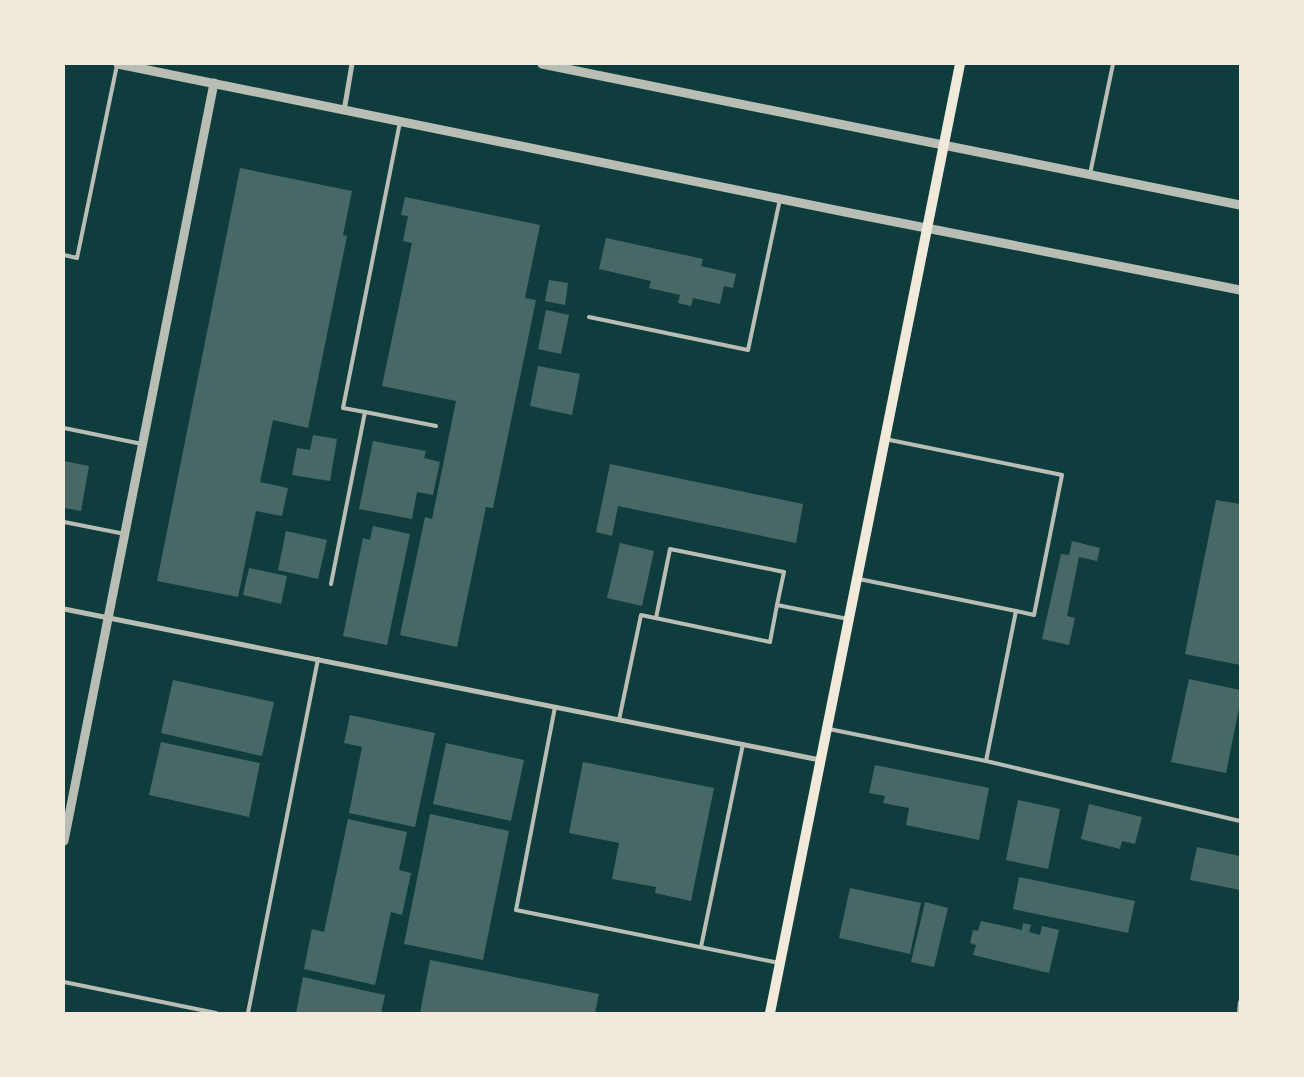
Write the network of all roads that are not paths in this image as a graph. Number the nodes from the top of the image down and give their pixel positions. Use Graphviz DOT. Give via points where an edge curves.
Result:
graph roads {
  1 [pos="118,64"];
  2 [pos="352,64"];
  3 [pos="542,64"];
  4 [pos="960,64"];
  5 [pos="1113,64"];
  6 [pos="214,83"];
  7 [pos="344,111"];
  8 [pos="400,122"];
  9 [pos="944,146"];
  10 [pos="1090,174"];
  11 [pos="780,199"];
  12 [pos="1240,205"];
  13 [pos="927,228"];
  14 [pos="64,255"];
  15 [pos="1240,290"];
  16 [pos="589,317"];
  17 [pos="365,412"];
  18 [pos="436,426"];
  19 [pos="64,428"];
  20 [pos="885,439"];
  21 [pos="143,444"];
  22 [pos="64,522"];
  23 [pos="125,534"];
  24 [pos="857,579"];
  25 [pos="330,584"];
  26 [pos="778,605"];
  27 [pos="64,609"];
  28 [pos="1016,611"];
  29 [pos="108,618"];
  30 [pos="656,618"];
  31 [pos="849,619"];
  32 [pos="318,659"];
  33 [pos="555,707"];
  34 [pos="619,720"];
  35 [pos="827,728"];
  36 [pos="742,744"];
  37 [pos="820,760"];
  38 [pos="986,761"];
  39 [pos="1240,821"];
  40 [pos="64,840"];
  41 [pos="701,947"];
  42 [pos="780,963"];
  43 [pos="64,982"];
  44 [pos="1240,1002"];
  45 [pos="216,1013"];
  46 [pos="248,1013"];
  47 [pos="770,1013"];
  48 [pos="1239,1013"];
  1 -- 6 [label="street"];
  1 -- 14 [label="lane" via="76,258"];
  2 -- 7 [label="street"];
  3 -- 9 [label="street"];
  4 -- 9 [label="main road"];
  5 -- 10 [label="lane"];
  6 -- 7 [label="street"];
  6 -- 21 [label="street"];
  7 -- 8 [label="street"];
  8 -- 11 [label="street"];
  8 -- 17 [label="lane" via="343,408"];
  9 -- 10 [label="street"];
  9 -- 13 [label="main road"];
  10 -- 12 [label="street"];
  11 -- 13 [label="street"];
  11 -- 16 [label="lane" via="748,350"];
  13 -- 15 [label="street"];
  13 -- 20 [label="main road"];
  17 -- 18 [label="lane"];
  17 -- 25 [label="lane"];
  19 -- 21 [label="lane"];
  20 -- 24 [label="main road"];
  20 -- 28 [label="lane" via="1062,475 1034,615"];
  21 -- 23 [label="street"];
  22 -- 23 [label="lane"];
  23 -- 29 [label="street"];
  24 -- 28 [label="lane"];
  24 -- 31 [label="main road"];
  26 -- 30 [label="lane" via="770,642"];
  26 -- 30 [label="lane" via="784,572 670,549"];
  26 -- 31 [label="lane"];
  27 -- 29 [label="street"];
  28 -- 38 [label="lane"];
  29 -- 32 [label="street"];
  29 -- 40 [label="street"];
  30 -- 34 [label="lane" via="640,615"];
  31 -- 35 [label="main road"];
  32 -- 33 [label="street"];
  32 -- 46 [label="lane"];
  33 -- 34 [label="street"];
  33 -- 41 [label="lane" via="516,910"];
  34 -- 36 [label="street"];
  35 -- 37 [label="main road"];
  35 -- 38 [label="lane"];
  36 -- 37 [label="street"];
  36 -- 41 [label="lane"];
  37 -- 42 [label="main road"];
  38 -- 39 [label="lane"];
  41 -- 42 [label="lane"];
  42 -- 47 [label="main road"];
  43 -- 45 [label="lane"];
  44 -- 48 [label="lane"];
}
